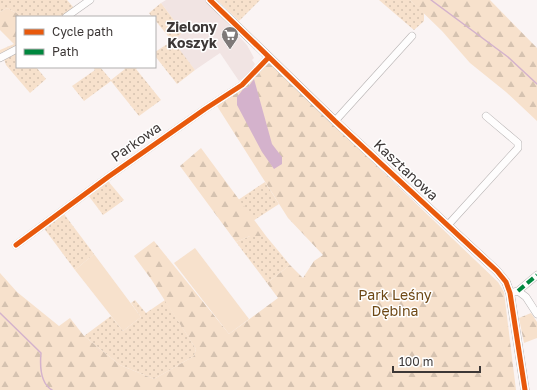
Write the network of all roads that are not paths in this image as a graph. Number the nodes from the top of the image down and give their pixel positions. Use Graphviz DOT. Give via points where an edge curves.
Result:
graph roads {
  1 [pos="90,0"];
  2 [pos="210,0"];
  3 [pos="67,16"];
  4 [pos="412,36"];
  5 [pos="16,50"];
  6 [pos="0,58"];
  7 [pos="268,58"];
  8 [pos="486,116"];
  9 [pos="336,121"];
  10 [pos="448,225"];
  11 [pos="16,245"];
  12 [pos="537,275"];
  13 [pos="514,292"];
  14 [pos="537,314"];
  15 [pos="525,390"];
  1 -- 3 [label="street"];
  2 -- 7 [label="street, Kasztanowa"];
  4 -- 9 [label="street"];
  5 -- 6 [label="street"];
  7 -- 9 [label="street, Kasztanowa"];
  7 -- 11 [label="street, Parkowa" via="242,85 114,172"];
  8 -- 10 [label="street" via="518,143 518,148"];
  9 -- 10 [label="street, Kasztanowa"];
  10 -- 13 [label="street, Kasztanowa" via="497,271"];
  12 -- 13 [label="street"];
  13 -- 14 [label="street" via="526,297"];
  13 -- 15 [label="street, Kasztanowa"];
}
